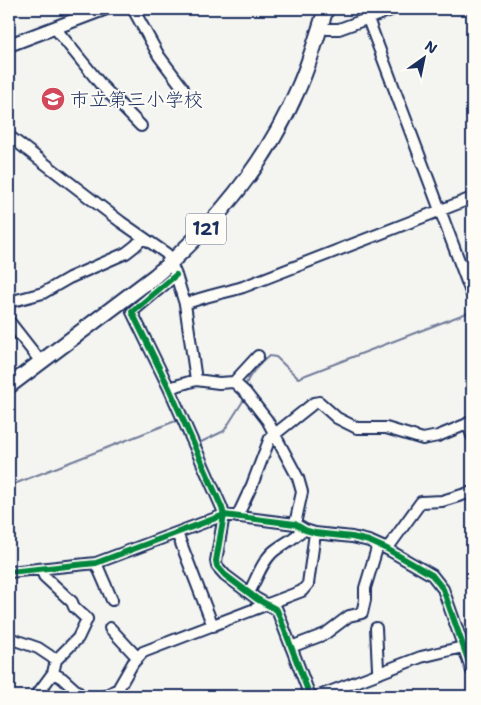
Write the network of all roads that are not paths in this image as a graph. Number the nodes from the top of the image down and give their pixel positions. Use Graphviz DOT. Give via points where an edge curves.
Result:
graph roads {
  1 [pos="104,9"];
  2 [pos="133,9"];
  3 [pos="326,9"];
  4 [pos="394,9"];
  5 [pos="368,19"];
  6 [pos="320,26"];
  7 [pos="55,28"];
  8 [pos="9,45"];
  9 [pos="183,88"];
  10 [pos="141,126"];
  11 [pos="9,136"];
  12 [pos="472,198"];
  13 [pos="440,210"];
  14 [pos="143,238"];
  15 [pos="173,269"];
  16 [pos="472,295"];
  17 [pos="9,302"];
  18 [pos="185,304"];
  19 [pos="9,320"];
  20 [pos="258,356"];
  21 [pos="41,362"];
  22 [pos="196,380"];
  23 [pos="234,382"];
  24 [pos="9,386"];
  25 [pos="169,388"];
  26 [pos="470,423"];
  27 [pos="276,434"];
  28 [pos="472,436"];
  29 [pos="472,492"];
  30 [pos="224,515"];
  31 [pos="237,517"];
  32 [pos="299,526"];
  33 [pos="177,533"];
  34 [pos="315,533"];
  35 [pos="382,547"];
  36 [pos="96,563"];
  37 [pos="42,569"];
  38 [pos="9,572"];
  39 [pos="249,593"];
  40 [pos="112,600"];
  41 [pos="270,605"];
  42 [pos="213,626"];
  43 [pos="110,628"];
  44 [pos="376,628"];
  45 [pos="9,638"];
  46 [pos="468,645"];
  47 [pos="291,647"];
  48 [pos="137,657"];
  49 [pos="56,660"];
  50 [pos="472,671"];
  51 [pos="53,673"];
  52 [pos="380,673"];
  53 [pos="341,692"];
  54 [pos="36,696"];
  55 [pos="82,696"];
  56 [pos="105,696"];
  57 [pos="310,696"];
  58 [pos="319,696"];
  1 -- 7 [label="main road"];
  2 -- 9 [label="street" via="159,56"];
  3 -- 6 [label="highway, 121"];
  4 -- 5 [label="street"];
  5 -- 6 [label="street" via="333,30"];
  5 -- 13 [label="street"];
  6 -- 15 [label="highway, 121" via="299,88 261,157 218,216"];
  7 -- 8 [label="main road"];
  7 -- 10 [label="street" via="102,86"];
  11 -- 14 [label="street"];
  12 -- 13 [label="street"];
  13 -- 16 [label="street"];
  13 -- 18 [label="street" via="243,287"];
  14 -- 15 [label="street" via="167,254"];
  14 -- 17 [label="street" via="126,253 42,293"];
  15 -- 18 [label="street"];
  15 -- 21 [label="highway, 121"];
  15 -- 25 [label="street" via="132,312"];
  18 -- 22 [label="street"];
  19 -- 21 [label="street"];
  20 -- 23 [label="street"];
  21 -- 24 [label="highway, 121"];
  22 -- 23 [label="street"];
  22 -- 25 [label="street"];
  23 -- 27 [label="street"];
  25 -- 30 [label="street"];
  26 -- 27 [label="street" via="423,439 386,428 357,428 337,418 319,402 314,402"];
  26 -- 28 [label="street"];
  27 -- 31 [label="street" via="270,438"];
  27 -- 32 [label="street" via="302,492"];
  29 -- 35 [label="street" via="442,501 421,502"];
  30 -- 31 [label="street"];
  30 -- 33 [label="street"];
  30 -- 39 [label="street" via="217,566 220,572"];
  31 -- 32 [label="street"];
  32 -- 34 [label="street"];
  32 -- 39 [label="street" via="297,536 267,559"];
  33 -- 36 [label="street"];
  33 -- 42 [label="street"];
  34 -- 35 [label="street" via="361,539"];
  34 -- 41 [label="street" via="308,584 299,593"];
  35 -- 46 [label="street" via="432,575 443,589"];
  35 -- 47 [label="street" via="365,588 362,613 349,616 326,634"];
  36 -- 37 [label="street"];
  36 -- 40 [label="street"];
  37 -- 38 [label="street"];
  37 -- 49 [label="street" via="44,576 87,619 78,638"];
  39 -- 41 [label="street"];
  41 -- 42 [label="street"];
  41 -- 47 [label="street" via="278,612"];
  42 -- 48 [label="street"];
  43 -- 48 [label="street"];
  44 -- 52 [label="street"];
  45 -- 49 [label="street" via="38,648"];
  46 -- 50 [label="street"];
  46 -- 52 [label="street" via="420,657"];
  47 -- 57 [label="street"];
  48 -- 56 [label="street" via="118,689"];
  49 -- 51 [label="street"];
  51 -- 54 [label="street"];
  51 -- 55 [label="street"];
  52 -- 53 [label="street"];
  53 -- 58 [label="street"];
}
